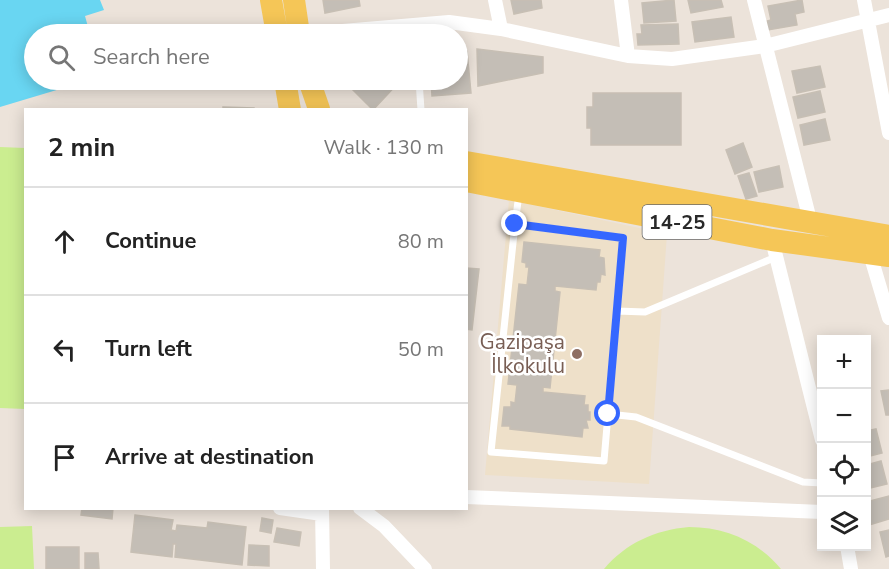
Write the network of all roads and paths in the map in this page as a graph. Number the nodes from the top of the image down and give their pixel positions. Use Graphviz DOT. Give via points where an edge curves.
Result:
graph roads {
  1 [pos="271,0"];
  2 [pos="294,0"];
  3 [pos="495,0"];
  4 [pos="621,0"];
  5 [pos="754,0"];
  6 [pos="864,0"];
  7 [pos="889,15"];
  8 [pos="869,20"];
  9 [pos="275,24"];
  10 [pos="298,24"];
  11 [pos="440,24"];
  12 [pos="464,24"];
  13 [pos="468,25"];
  14 [pos="501,29"];
  15 [pos="765,46"];
  16 [pos="628,56"];
  17 [pos="287,90"];
  18 [pos="313,90"];
  19 [pos="420,90"];
  20 [pos="290,108"];
  21 [pos="320,108"];
  22 [pos="421,108"];
  23 [pos="889,133"];
  24 [pos="468,162"];
  25 [pos="468,181"];
  26 [pos="519,191"];
  27 [pos="515,224"];
  28 [pos="812,224"];
  29 [pos="889,236"];
  30 [pos="774,248"];
  31 [pos="879,255"];
  32 [pos="617,311"];
  33 [pos="889,318"];
  34 [pos="608,414"];
  35 [pos="817,420"];
  36 [pos="817,483"];
  37 [pos="468,496"];
  38 [pos="363,510"];
  39 [pos="322,511"];
  40 [pos="817,512"];
  41 [pos="848,551"];
  42 [pos="323,569"];
  43 [pos="425,569"];
  44 [pos="851,569"];
  1 -- 9 [label="main road"];
  2 -- 10 [label="main road"];
  3 -- 14 [label="street"];
  4 -- 16 [label="street"];
  5 -- 15 [label="street"];
  6 -- 8 [label="street"];
  7 -- 8 [label="street"];
  8 -- 15 [label="street"];
  8 -- 23 [label="street"];
  11 -- 12 [label="street"];
  13 -- 14 [label="street"];
  14 -- 16 [label="street"];
  15 -- 16 [label="street" via="672,59"];
  15 -- 28 [label="street"];
  17 -- 20 [label="main road"];
  18 -- 21 [label="main road"];
  19 -- 22 [label="lane"];
  24 -- 28 [label="main road, 14-25"];
  25 -- 26 [label="main road, 14-25"];
  26 -- 27 [label="lane"];
  26 -- 30 [label="main road, 14-25"];
  27 -- 32 [label="lane" via="623,238"];
  27 -- 34 [label="lane" via="491,452 604,461"];
  28 -- 29 [label="main road, 14-25"];
  30 -- 31 [label="main road, 14-25"];
  30 -- 32 [label="lane" via="645,312"];
  30 -- 35 [label="street"];
  31 -- 33 [label="street"];
  32 -- 34 [label="lane"];
  34 -- 36 [label="lane" via="636,417 803,482"];
  37 -- 40 [label="street"];
  38 -- 43 [label="street" via="384,526"];
  39 -- 42 [label="street"];
  41 -- 44 [label="street"];
}
